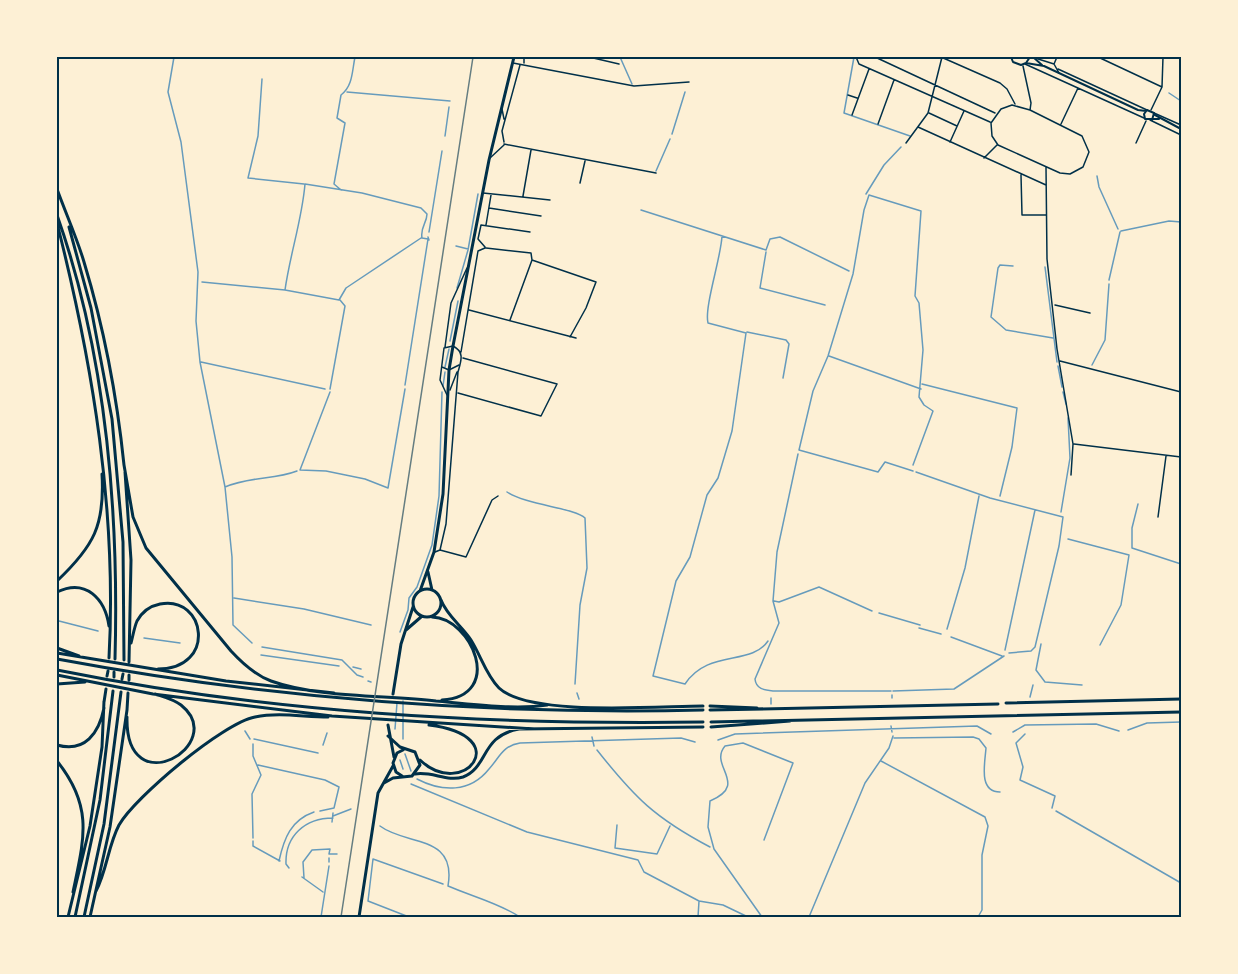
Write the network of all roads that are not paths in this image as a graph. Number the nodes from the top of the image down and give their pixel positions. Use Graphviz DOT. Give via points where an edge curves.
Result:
graph roads {
  1 [pos="514,57"];
  2 [pos="524,57"];
  3 [pos="588,57"];
  4 [pos="856,57"];
  5 [pos="875,57"];
  6 [pos="941,57"];
  7 [pos="1011,57"];
  8 [pos="1032,57"];
  9 [pos="1057,57"];
  10 [pos="1098,57"];
  11 [pos="1162,57"];
  12 [pos="512,63"];
  13 [pos="520,64"];
  14 [pos="524,64"];
  15 [pos="620,64"];
  16 [pos="1025,64"];
  17 [pos="1048,64"];
  18 [pos="1054,64"];
  19 [pos="1044,66"];
  20 [pos="869,68"];
  21 [pos="1058,69"];
  22 [pos="1059,74"];
  23 [pos="894,80"];
  24 [pos="689,82"];
  25 [pos="935,85"];
  26 [pos="1078,87"];
  27 [pos="1162,87"];
  28 [pos="1094,89"];
  29 [pos="1092,93"];
  30 [pos="848,95"];
  31 [pos="932,96"];
  32 [pos="858,98"];
  33 [pos="502,104"];
  34 [pos="1016,105"];
  35 [pos="1030,110"];
  36 [pos="1138,110"];
  37 [pos="964,111"];
  38 [pos="1151,112"];
  39 [pos="928,113"];
  40 [pos="996,113"];
  41 [pos="852,115"];
  42 [pos="1147,119"];
  43 [pos="1159,119"];
  44 [pos="505,120"];
  45 [pos="991,123"];
  46 [pos="878,124"];
  47 [pos="1061,124"];
  48 [pos="1181,125"];
  49 [pos="957,126"];
  50 [pos="918,127"];
  51 [pos="1181,129"];
  52 [pos="494,133"];
  53 [pos="1181,135"];
  54 [pos="503,137"];
  55 [pos="950,142"];
  56 [pos="906,143"];
  57 [pos="1136,143"];
  58 [pos="504,144"];
  59 [pos="998,144"];
  60 [pos="531,150"];
  61 [pos="984,158"];
  62 [pos="489,160"];
  63 [pos="585,160"];
  64 [pos="1046,167"];
  65 [pos="656,173"];
  66 [pos="1021,174"];
  67 [pos="580,183"];
  68 [pos="1046,184"];
  69 [pos="57,189"];
  70 [pos="482,193"];
  71 [pos="491,195"];
  72 [pos="523,196"];
  73 [pos="550,200"];
  74 [pos="489,208"];
  75 [pos="57,215"];
  76 [pos="1047,215"];
  77 [pos="541,216"];
  78 [pos="68,222"];
  79 [pos="57,223"];
  80 [pos="486,226"];
  81 [pos="476,231"];
  82 [pos="530,232"];
  83 [pos="486,248"];
  84 [pos="470,256"];
  85 [pos="477,258"];
  86 [pos="532,260"];
  87 [pos="468,265"];
  88 [pos="1054,305"];
  89 [pos="469,310"];
  90 [pos="1090,313"];
  91 [pos="510,321"];
  92 [pos="570,337"];
  93 [pos="576,339"];
  94 [pos="453,346"];
  95 [pos="444,348"];
  96 [pos="461,352"];
  97 [pos="462,358"];
  98 [pos="1059,361"];
  99 [pos="460,364"];
  100 [pos="441,366"];
  101 [pos="452,370"];
  102 [pos="458,372"];
  103 [pos="457,392"];
  104 [pos="1181,392"];
  105 [pos="448,396"];
  106 [pos="1073,444"];
  107 [pos="1166,456"];
  108 [pos="1181,457"];
  109 [pos="103,463"];
  110 [pos="124,465"];
  111 [pos="1071,475"];
  112 [pos="498,496"];
  113 [pos="1158,517"];
  114 [pos="441,550"];
  115 [pos="434,552"];
  116 [pos="428,570"];
  117 [pos="57,581"];
  118 [pos="432,590"];
  119 [pos="420,591"];
  120 [pos="57,592"];
  121 [pos="441,600"];
  122 [pos="413,607"];
  123 [pos="422,616"];
  124 [pos="432,617"];
  125 [pos="405,632"];
  126 [pos="110,635"];
  127 [pos="57,648"];
  128 [pos="130,648"];
  129 [pos="57,653"];
  130 [pos="83,658"];
  131 [pos="109,658"];
  132 [pos="57,659"];
  133 [pos="115,659"];
  134 [pos="123,660"];
  135 [pos="129,662"];
  136 [pos="148,669"];
  137 [pos="57,670"];
  138 [pos="108,671"];
  139 [pos="114,672"];
  140 [pos="123,674"];
  141 [pos="57,675"];
  142 [pos="129,675"];
  143 [pos="107,676"];
  144 [pos="114,677"];
  145 [pos="122,679"];
  146 [pos="129,680"];
  147 [pos="87,682"];
  148 [pos="57,684"];
  149 [pos="106,689"];
  150 [pos="113,691"];
  151 [pos="121,692"];
  152 [pos="128,693"];
  153 [pos="339,693"];
  154 [pos="153,694"];
  155 [pos="393,694"];
  156 [pos="1181,699"];
  157 [pos="104,701"];
  158 [pos="438,701"];
  159 [pos="998,704"];
  160 [pos="1006,704"];
  161 [pos="547,705"];
  162 [pos="391,707"];
  163 [pos="710,708"];
  164 [pos="127,710"];
  165 [pos="390,712"];
  166 [pos="1181,712"];
  167 [pos="332,716"];
  168 [pos="791,721"];
  169 [pos="703,722"];
  170 [pos="711,722"];
  171 [pos="424,724"];
  172 [pos="388,725"];
  173 [pos="703,727"];
  174 [pos="711,727"];
  175 [pos="534,729"];
  176 [pos="388,736"];
  177 [pos="57,745"];
  178 [pos="405,749"];
  179 [pos="394,757"];
  180 [pos="420,760"];
  181 [pos="57,761"];
  182 [pos="393,766"];
  183 [pos="416,774"];
  184 [pos="402,777"];
  185 [pos="382,783"];
  186 [pos="96,891"];
  187 [pos="70,908"];
  188 [pos="68,917"];
  189 [pos="75,917"];
  190 [pos="84,917"];
  191 [pos="90,917"];
  192 [pos="359,917"];
  1 -- 12 [label="highway"];
  2 -- 14 [label="street"];
  3 -- 15 [label="street"];
  4 -- 20 [label="street" via="858,63"];
  5 -- 25 [label="street"];
  6 -- 25 [label="street"];
  6 -- 34 [label="street" via="1000,83"];
  7 -- 16 [label="street" via="1015,64"];
  8 -- 16 [label="street"];
  8 -- 17 [label="street"];
  8 -- 19 [label="street"];
  9 -- 18 [label="street"];
  10 -- 27 [label="street"];
  11 -- 27 [label="street"];
  12 -- 13 [label="street"];
  12 -- 33 [label="highway"];
  13 -- 14 [label="street"];
  13 -- 44 [label="street"];
  14 -- 24 [label="street" via="634,86"];
  16 -- 19 [label="street"];
  16 -- 26 [label="street"];
  16 -- 35 [label="street"];
  17 -- 18 [label="street"];
  17 -- 19 [label="street"];
  18 -- 21 [label="street"];
  19 -- 22 [label="street"];
  20 -- 23 [label="street"];
  20 -- 32 [label="street"];
  21 -- 22 [label="street"];
  21 -- 38 [label="street"];
  22 -- 28 [label="street"];
  23 -- 31 [label="street"];
  23 -- 46 [label="street"];
  25 -- 31 [label="street"];
  25 -- 40 [label="street"];
  26 -- 29 [label="street"];
  26 -- 47 [label="street"];
  27 -- 38 [label="street"];
  28 -- 29 [label="street"];
  28 -- 36 [label="street"];
  29 -- 42 [label="street"];
  30 -- 32 [label="street"];
  31 -- 37 [label="street"];
  31 -- 39 [label="street"];
  32 -- 41 [label="street"];
  33 -- 44 [label="street"];
  33 -- 52 [label="highway"];
  34 -- 35 [label="street"];
  34 -- 40 [label="street"];
  35 -- 47 [label="street"];
  36 -- 38 [label="street"];
  36 -- 42 [label="street"];
  37 -- 45 [label="street"];
  37 -- 49 [label="street"];
  38 -- 42 [label="street"];
  38 -- 42 [label="street"];
  38 -- 43 [label="street"];
  38 -- 48 [label="street"];
  39 -- 49 [label="street"];
  39 -- 50 [label="street"];
  40 -- 45 [label="street"];
  42 -- 43 [label="street"];
  42 -- 53 [label="street"];
  42 -- 57 [label="street"];
  43 -- 51 [label="street"];
  44 -- 54 [label="street"];
  45 -- 59 [label="street"];
  47 -- 64 [label="street" via="1082,136 1088,158 1083,167 1070,174"];
  49 -- 55 [label="street"];
  50 -- 55 [label="street"];
  50 -- 56 [label="street"];
  52 -- 54 [label="street"];
  52 -- 62 [label="highway"];
  54 -- 58 [label="street"];
  55 -- 61 [label="street"];
  58 -- 60 [label="street"];
  58 -- 62 [label="street"];
  59 -- 61 [label="street"];
  59 -- 64 [label="street"];
  60 -- 63 [label="street"];
  60 -- 72 [label="street"];
  61 -- 66 [label="street"];
  62 -- 70 [label="highway"];
  63 -- 65 [label="street"];
  63 -- 67 [label="street"];
  64 -- 68 [label="street"];
  66 -- 68 [label="street"];
  66 -- 76 [label="street" via="1022,215"];
  68 -- 76 [label="street"];
  69 -- 78 [label="highway"];
  70 -- 71 [label="street"];
  70 -- 81 [label="highway"];
  71 -- 72 [label="street"];
  71 -- 74 [label="street"];
  72 -- 73 [label="street"];
  74 -- 77 [label="street"];
  74 -- 80 [label="street"];
  75 -- 133 [label="highway" via="84,317 104,421 115,534"];
  76 -- 88 [label="street" via="1047,259"];
  78 -- 110 [label="highway" via="84,260 97,308 119,418"];
  78 -- 134 [label="highway" via="99,345 117,457 124,554"];
  79 -- 109 [label="highway" via="76,299"];
  80 -- 81 [label="street" via="481,225"];
  80 -- 82 [label="street"];
  81 -- 83 [label="street"];
  81 -- 84 [label="highway"];
  83 -- 85 [label="street" via="478,251"];
  83 -- 86 [label="street" via="531,253"];
  84 -- 85 [label="street"];
  84 -- 87 [label="highway"];
  85 -- 89 [label="street"];
  86 -- 91 [label="street"];
  86 -- 92 [label="street" via="597,282"];
  87 -- 94 [label="highway"];
  87 -- 95 [label="street" via="451,303"];
  88 -- 90 [label="street"];
  88 -- 98 [label="street"];
  89 -- 91 [label="street"];
  89 -- 96 [label="street"];
  91 -- 92 [label="street"];
  92 -- 93 [label="street"];
  94 -- 95 [label="street"];
  94 -- 96 [label="street"];
  94 -- 101 [label="highway"];
  95 -- 100 [label="street"];
  96 -- 97 [label="street"];
  97 -- 99 [label="street"];
  97 -- 103 [label="street" via="557,384 541,416"];
  98 -- 104 [label="street"];
  98 -- 106 [label="street"];
  99 -- 101 [label="street"];
  99 -- 102 [label="street"];
  100 -- 101 [label="street"];
  100 -- 105 [label="street" via="440,380"];
  101 -- 102 [label="street"];
  101 -- 105 [label="highway"];
  102 -- 103 [label="street"];
  102 -- 105 [label="street"];
  103 -- 114 [label="street" via="447,524"];
  105 -- 115 [label="highway" via="443,494"];
  106 -- 107 [label="street"];
  106 -- 111 [label="street"];
  107 -- 108 [label="street"];
  107 -- 113 [label="street"];
  109 -- 117 [label="highway" via="99,526 84,554"];
  109 -- 126 [label="highway" via="109,532"];
  110 -- 128 [label="highway"];
  110 -- 153 [label="highway" via="133,517 146,548 231,651 253,672 273,682"];
  112 -- 114 [label="street" via="492,500 466,557"];
  114 -- 115 [label="street"];
  115 -- 116 [label="highway"];
  116 -- 118 [label="highway"];
  116 -- 119 [label="highway"];
  118 -- 119 [label="highway"];
  118 -- 121 [label="highway"];
  119 -- 122 [label="highway" via="414,597"];
  120 -- 126 [label="highway" via="77,587 95,595 104,606"];
  121 -- 124 [label="highway"];
  121 -- 161 [label="highway" via="448,614 468,635 499,688 520,700"];
  122 -- 123 [label="highway"];
  122 -- 125 [label="highway"];
  123 -- 124 [label="highway"];
  123 -- 125 [label="highway"];
  124 -- 158 [label="highway" via="444,618 459,631 470,646 478,669 477,681 469,693"];
  125 -- 155 [label="highway"];
  126 -- 131 [label="highway"];
  127 -- 130 [label="highway"];
  128 -- 135 [label="highway"];
  128 -- 136 [label="highway" via="136,624 149,609 173,604 190,614 199,634 193,655 178,667"];
  129 -- 130 [label="highway"];
  130 -- 136 [label="highway"];
  132 -- 161 [label="highway" via="237,688 413,705 518,711 703,708"];
  136 -- 153 [label="highway"];
  137 -- 169 [label="highway" via="228,698 360,712 549,722"];
  138 -- 143 [label="highway"];
  139 -- 144 [label="highway"];
  140 -- 145 [label="highway"];
  141 -- 147 [label="highway"];
  142 -- 146 [label="highway"];
  147 -- 148 [label="highway"];
  147 -- 154 [label="highway"];
  149 -- 157 [label="highway"];
  150 -- 189 [label="highway" via="100,800"];
  151 -- 190 [label="highway" via="106,815"];
  152 -- 164 [label="highway"];
  153 -- 158 [label="highway"];
  154 -- 164 [label="highway" via="179,703 191,721 191,742 177,758 158,763 138,754 128,734"];
  154 -- 167 [label="highway"];
  156 -- 160 [label="highway"];
  157 -- 177 [label="highway" via="99,727 91,739 73,747"];
  157 -- 187 [label="highway" via="102,747 90,826"];
  158 -- 161 [label="highway"];
  159 -- 163 [label="highway"];
  162 -- 165 [label="highway"];
  164 -- 186 [label="highway"];
  166 -- 168 [label="highway"];
  167 -- 171 [label="highway"];
  167 -- 186 [label="highway" via="256,716 213,737 126,815 115,834"];
  168 -- 170 [label="highway"];
  168 -- 174 [label="highway"];
  171 -- 175 [label="highway"];
  171 -- 180 [label="highway" via="463,733 474,746 475,757 466,770 457,774 432,769"];
  172 -- 176 [label="highway"];
  173 -- 175 [label="highway"];
  175 -- 183 [label="highway" via="499,735 477,766 462,777"];
  176 -- 178 [label="highway"];
  176 -- 179 [label="highway"];
  178 -- 179 [label="highway"];
  178 -- 180 [label="highway" via="415,752"];
  179 -- 182 [label="highway"];
  180 -- 183 [label="highway"];
  181 -- 187 [label="highway" via="78,792 84,817"];
  182 -- 184 [label="highway"];
  182 -- 185 [label="highway"];
  183 -- 184 [label="highway"];
  184 -- 185 [label="highway"];
  185 -- 192 [label="highway"];
  186 -- 191 [label="highway"];
  187 -- 188 [label="highway"];
}
